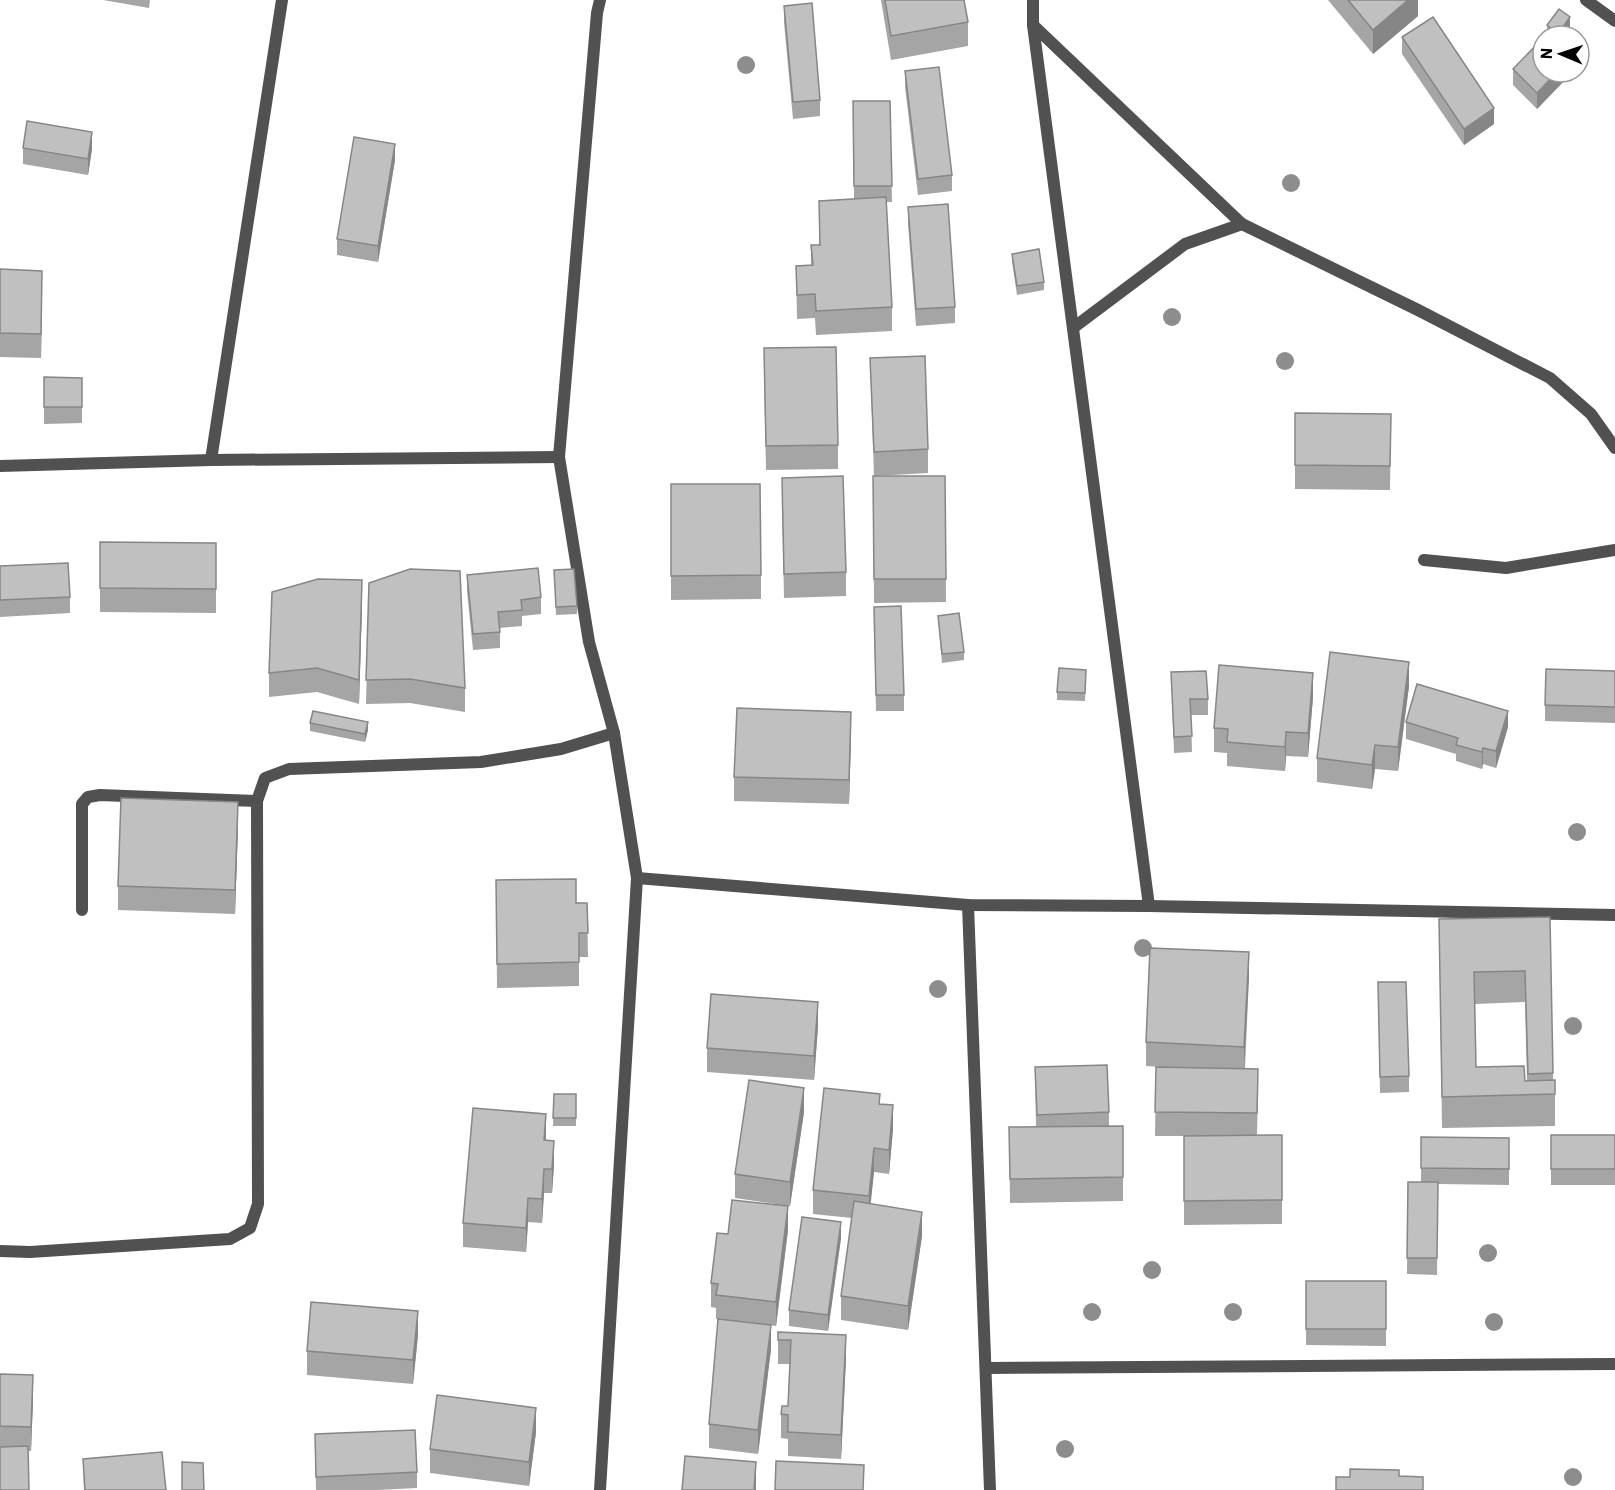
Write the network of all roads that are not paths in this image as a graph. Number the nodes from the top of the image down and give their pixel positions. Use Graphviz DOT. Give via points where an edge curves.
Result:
graph roads {
  1 [pos="282,0"];
  2 [pos="600,0"];
  3 [pos="1033,0"];
  4 [pos="1586,0"];
  5 [pos="1615,21"];
  6 [pos="1033,25"];
  7 [pos="1242,225"];
  8 [pos="1073,328"];
  9 [pos="1615,448"];
  10 [pos="559,457"];
  11 [pos="211,460"];
  12 [pos="0,466"];
  13 [pos="1615,550"];
  14 [pos="1424,560"];
  15 [pos="614,733"];
  16 [pos="257,801"];
  17 [pos="637,878"];
  18 [pos="968,906"];
  19 [pos="1149,906"];
  20 [pos="82,910"];
  21 [pos="1615,915"];
  22 [pos="0,1251"];
  23 [pos="1615,1364"];
  24 [pos="987,1368"];
  25 [pos="600,1490"];
  26 [pos="990,1490"];
  1 -- 11 [label="street"];
  2 -- 10 [label="street"];
  3 -- 6 [label="street"];
  4 -- 5 [label="street"];
  6 -- 7 [label="street"];
  6 -- 8 [label="street"];
  7 -- 8 [label="street" via="1185,244"];
  7 -- 9 [label="street" via="1550,378 1591,414"];
  8 -- 19 [label="street"];
  10 -- 11 [label="street"];
  10 -- 15 [label="street" via="589,642"];
  11 -- 12 [label="street"];
  13 -- 14 [label="street" via="1506,568"];
  15 -- 16 [label="street" via="561,749 482,762 289,769 265,778"];
  15 -- 17 [label="street"];
  16 -- 20 [label="street" via="88,797 82,804"];
  16 -- 22 [label="street" via="258,1204 250,1227 230,1239"];
  17 -- 18 [label="street"];
  17 -- 25 [label="street"];
  18 -- 19 [label="street"];
  18 -- 24 [label="street"];
  19 -- 21 [label="street"];
  23 -- 24 [label="street"];
  24 -- 26 [label="street"];
}
